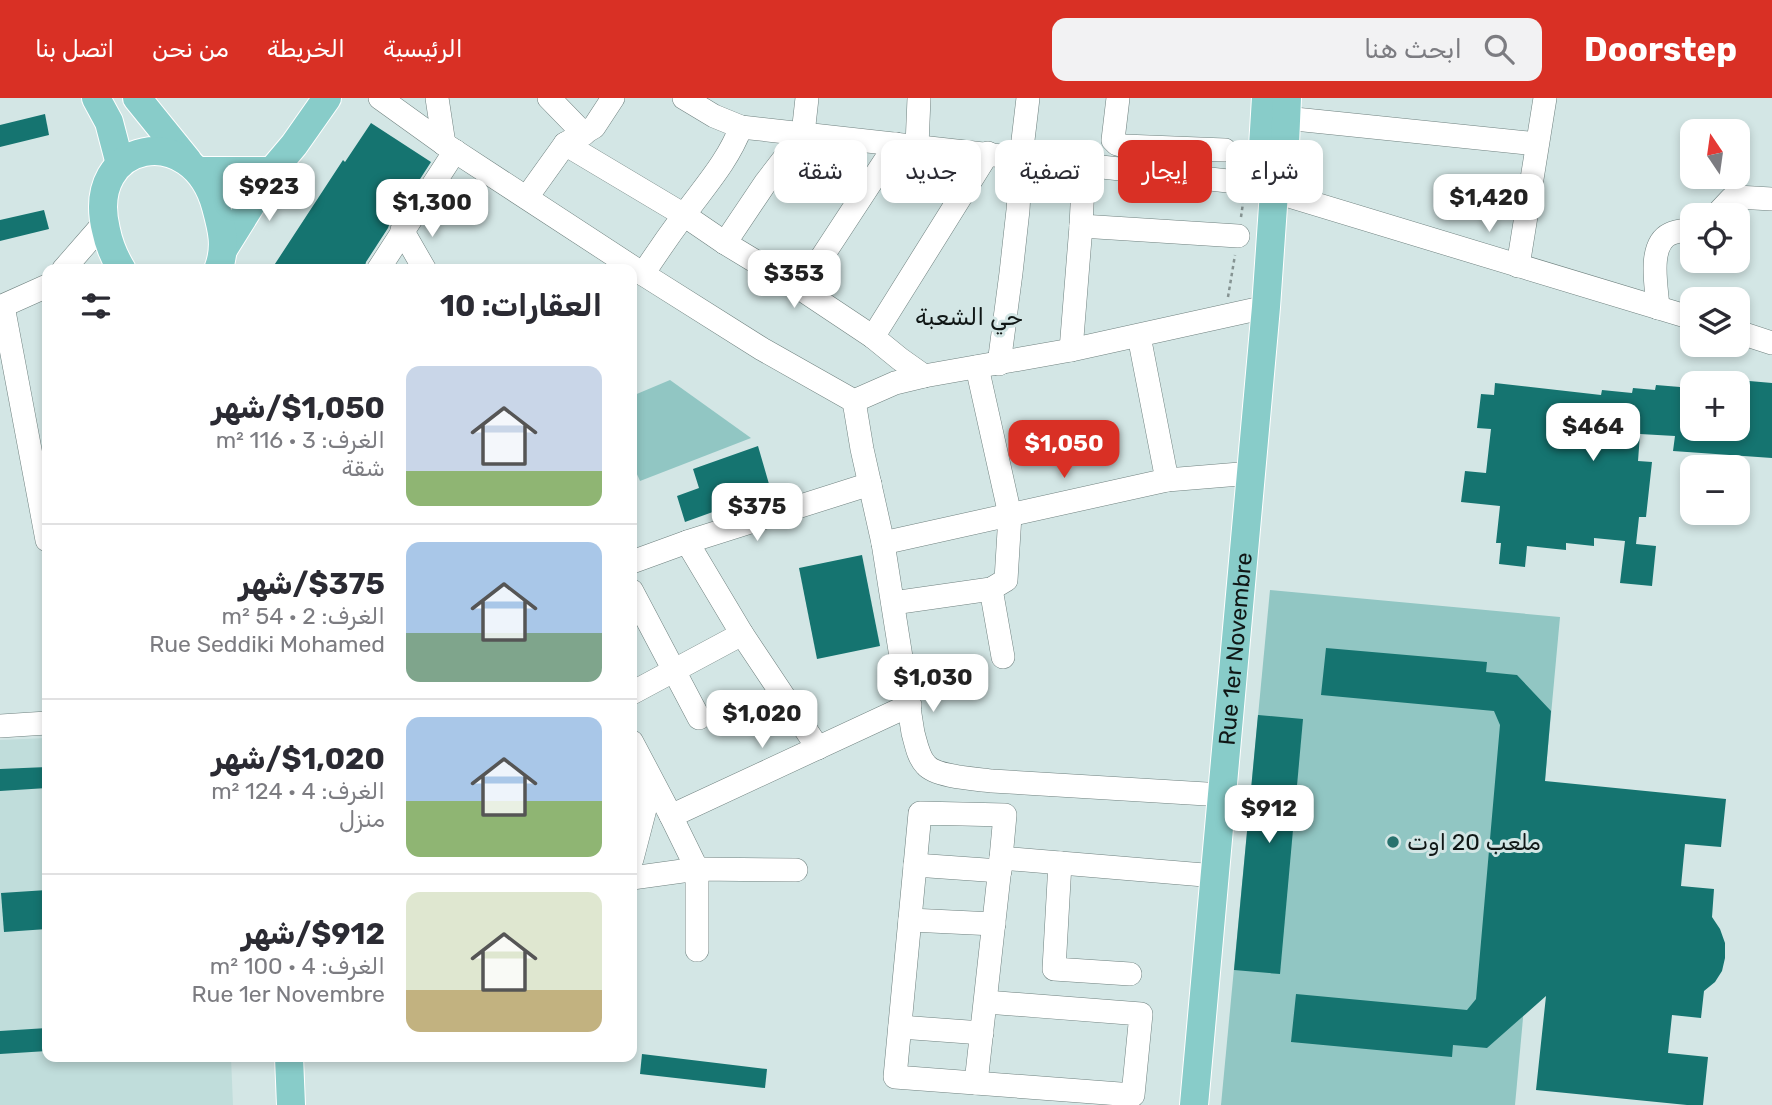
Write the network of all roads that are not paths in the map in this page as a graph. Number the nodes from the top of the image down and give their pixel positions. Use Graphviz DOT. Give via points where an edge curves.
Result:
graph roads {
  1 [pos="96,98"];
  2 [pos="137,98"];
  3 [pos="327,98"];
  4 [pos="380,98"];
  5 [pos="437,98"];
  6 [pos="549,98"];
  7 [pos="613,98"];
  8 [pos="684,98"];
  9 [pos="807,98"];
  10 [pos="919,98"];
  11 [pos="1028,98"];
  12 [pos="1118,98"];
  13 [pos="1545,98"];
  14 [pos="1280,105"];
  15 [pos="741,127"];
  16 [pos="803,134"];
  17 [pos="574,139"];
  18 [pos="907,140"];
  19 [pos="1023,140"];
  20 [pos="1282,140"];
  21 [pos="881,142"];
  22 [pos="1537,144"];
  23 [pos="450,147"];
  24 [pos="1225,150"];
  25 [pos="981,152"];
  26 [pos="988,153"];
  27 [pos="995,154"];
  28 [pos="120,164"];
  29 [pos="193,166"];
  30 [pos="1104,166"];
  31 [pos="272,172"];
  32 [pos="881,179"];
  33 [pos="1226,181"];
  34 [pos="527,197"];
  35 [pos="1772,200"];
  36 [pos="1017,203"];
  37 [pos="1083,203"];
  38 [pos="1273,203"];
  39 [pos="1310,203"];
  40 [pos="1727,203"];
  41 [pos="684,215"];
  42 [pos="104,223"];
  43 [pos="1082,226"];
  44 [pos="402,230"];
  45 [pos="1680,231"];
  46 [pos="1238,236"];
  47 [pos="725,243"];
  48 [pos="221,262"];
  49 [pos="68,264"];
  50 [pos="118,264"];
  51 [pos="382,264"];
  52 [pos="422,264"];
  53 [pos="628,264"];
  54 [pos="1518,266"];
  55 [pos="637,270"];
  56 [pos="643,274"];
  57 [pos="42,288"];
  58 [pos="801,289"];
  59 [pos="1,306"];
  60 [pos="1266,307"];
  61 [pos="1658,308"];
  62 [pos="1680,314"];
  63 [pos="1139,336"];
  64 [pos="1750,336"];
  65 [pos="873,337"];
  66 [pos="1772,343"];
  67 [pos="1071,351"];
  68 [pos="988,366"];
  69 [pos="924,376"];
  70 [pos="854,401"];
  71 [pos="1252,473"];
  72 [pos="1167,480"];
  73 [pos="870,485"];
  74 [pos="42,515"];
  75 [pos="1010,515"];
  76 [pos="687,542"];
  77 [pos="883,543"];
  78 [pos="637,560"];
  79 [pos="991,589"];
  80 [pos="637,601"];
  81 [pos="893,603"];
  82 [pos="743,634"];
  83 [pos="1003,657"];
  84 [pos="674,671"];
  85 [pos="637,690"];
  86 [pos="910,705"];
  87 [pos="699,718"];
  88 [pos="42,723"];
  89 [pos="0,726"];
  90 [pos="818,748"];
  91 [pos="637,762"];
  92 [pos="642,783"];
  93 [pos="1223,795"];
  94 [pos="671,816"];
  95 [pos="637,821"];
  96 [pos="1060,863"];
  97 [pos="915,864"];
  98 [pos="1000,864"];
  99 [pos="697,869"];
  100 [pos="796,870"];
  101 [pos="1216,876"];
  102 [pos="637,877"];
  103 [pos="910,920"];
  104 [pos="994,924"];
  105 [pos="697,950"];
  106 [pos="1130,974"];
  107 [pos="986,1002"];
  108 [pos="900,1027"];
  109 [pos="982,1033"];
  110 [pos="270,1062"];
  111 [pos="289,1062"];
  112 [pos="976,1083"];
  113 [pos="272,1105"];
  114 [pos="291,1105"];
  115 [pos="1194,1105"];
  1 -- 28 [label="main road" via="110,122"];
  2 -- 29 [label="main road"];
  3 -- 31 [label="main road"];
  4 -- 23 [label="street"];
  5 -- 23 [label="street"];
  6 -- 17 [label="street"];
  7 -- 17 [label="street" via="597,124"];
  8 -- 15 [label="street"];
  9 -- 16 [label="street"];
  10 -- 18 [label="street"];
  11 -- 19 [label="street"];
  12 -- 24 [label="street" via="1113,140 1117,144"];
  13 -- 22 [label="street"];
  14 -- 20 [label="main road, Rue 1er Novembre"];
  14 -- 22 [label="street"];
  15 -- 16 [label="street"];
  15 -- 41 [label="street" via="723,163"];
  16 -- 21 [label="street"];
  16 -- 47 [label="street"];
  17 -- 34 [label="street"];
  17 -- 41 [label="street"];
  22 -- 54 [label="street"];
  23 -- 34 [label="street"];
  23 -- 44 [label="street"];
  25 -- 26 [label="street"];
  26 -- 27 [label="street"];
  26 -- 65 [label="street"];
  28 -- 29 [label="main road" via="132,155 158,150"];
  28 -- 42 [label="main road" via="104,194"];
  29 -- 31 [label="main road"];
  29 -- 48 [label="main road" via="214,197 223,232"];
  30 -- 33 [label="street"];
  31 -- 48 [label="main road"];
  32 -- 58 [label="street"];
  34 -- 53 [label="street"];
  35 -- 40 [label="street" via="1737,197"];
  36 -- 68 [label="street" via="1011,273"];
  37 -- 43 [label="street"];
  38 -- 60 [label="main road, Rue 1er Novembre"];
  39 -- 54 [label="street"];
  41 -- 47 [label="street"];
  41 -- 56 [label="street"];
  42 -- 49 [label="street"];
  42 -- 50 [label="main road"];
  43 -- 46 [label="street"];
  43 -- 67 [label="street"];
  44 -- 51 [label="street"];
  44 -- 52 [label="street"];
  45 -- 61 [label="street" via="1663,239 1658,248"];
  47 -- 58 [label="street"];
  54 -- 61 [label="street"];
  55 -- 56 [label="street"];
  56 -- 70 [label="street"];
  57 -- 59 [label="street"];
  58 -- 65 [label="street"];
  59 -- 74 [label="street"];
  60 -- 63 [label="street"];
  60 -- 71 [label="main road, Rue 1er Novembre"];
  61 -- 62 [label="street"];
  63 -- 67 [label="street"];
  63 -- 72 [label="street"];
  64 -- 66 [label="street"];
  65 -- 69 [label="street"];
  67 -- 68 [label="street"];
  68 -- 69 [label="street"];
  68 -- 75 [label="street"];
  69 -- 70 [label="street"];
  70 -- 73 [label="street"];
  71 -- 72 [label="street"];
  71 -- 93 [label="main road, Rue 1er Novembre"];
  72 -- 75 [label="street"];
  73 -- 76 [label="street"];
  73 -- 77 [label="street"];
  75 -- 77 [label="street"];
  75 -- 79 [label="street" via="1006,580"];
  76 -- 78 [label="street"];
  76 -- 82 [label="street"];
  77 -- 81 [label="street"];
  79 -- 81 [label="street"];
  79 -- 83 [label="street"];
  80 -- 84 [label="street"];
  81 -- 86 [label="street"];
  82 -- 84 [label="street"];
  82 -- 90 [label="street"];
  84 -- 85 [label="street"];
  84 -- 87 [label="street"];
  86 -- 90 [label="street"];
  86 -- 93 [label="street" via="913,733 927,768 959,778"];
  88 -- 89 [label="street"];
  90 -- 94 [label="street"];
  91 -- 92 [label="street"];
  92 -- 94 [label="street"];
  92 -- 95 [label="street"];
  93 -- 101 [label="main road, Rue 1er Novembre"];
  94 -- 99 [label="street"];
  96 -- 98 [label="street"];
  96 -- 101 [label="street"];
  96 -- 106 [label="street" via="1054,969"];
  97 -- 98 [label="street"];
  97 -- 98 [label="street" via="920,813 1005,815"];
  97 -- 103 [label="street"];
  98 -- 104 [label="street"];
  99 -- 100 [label="street"];
  99 -- 102 [label="street"];
  99 -- 105 [label="street"];
  101 -- 115 [label="main road, Rue 1er Novembre"];
  103 -- 104 [label="street"];
  103 -- 108 [label="street"];
  104 -- 107 [label="street"];
  107 -- 109 [label="street"];
  107 -- 112 [label="street" via="1141,1014 1133,1095"];
  108 -- 109 [label="street"];
  108 -- 112 [label="street" via="895,1077"];
  109 -- 112 [label="street"];
  110 -- 113 [label="main road"];
  111 -- 114 [label="main road"];
}
